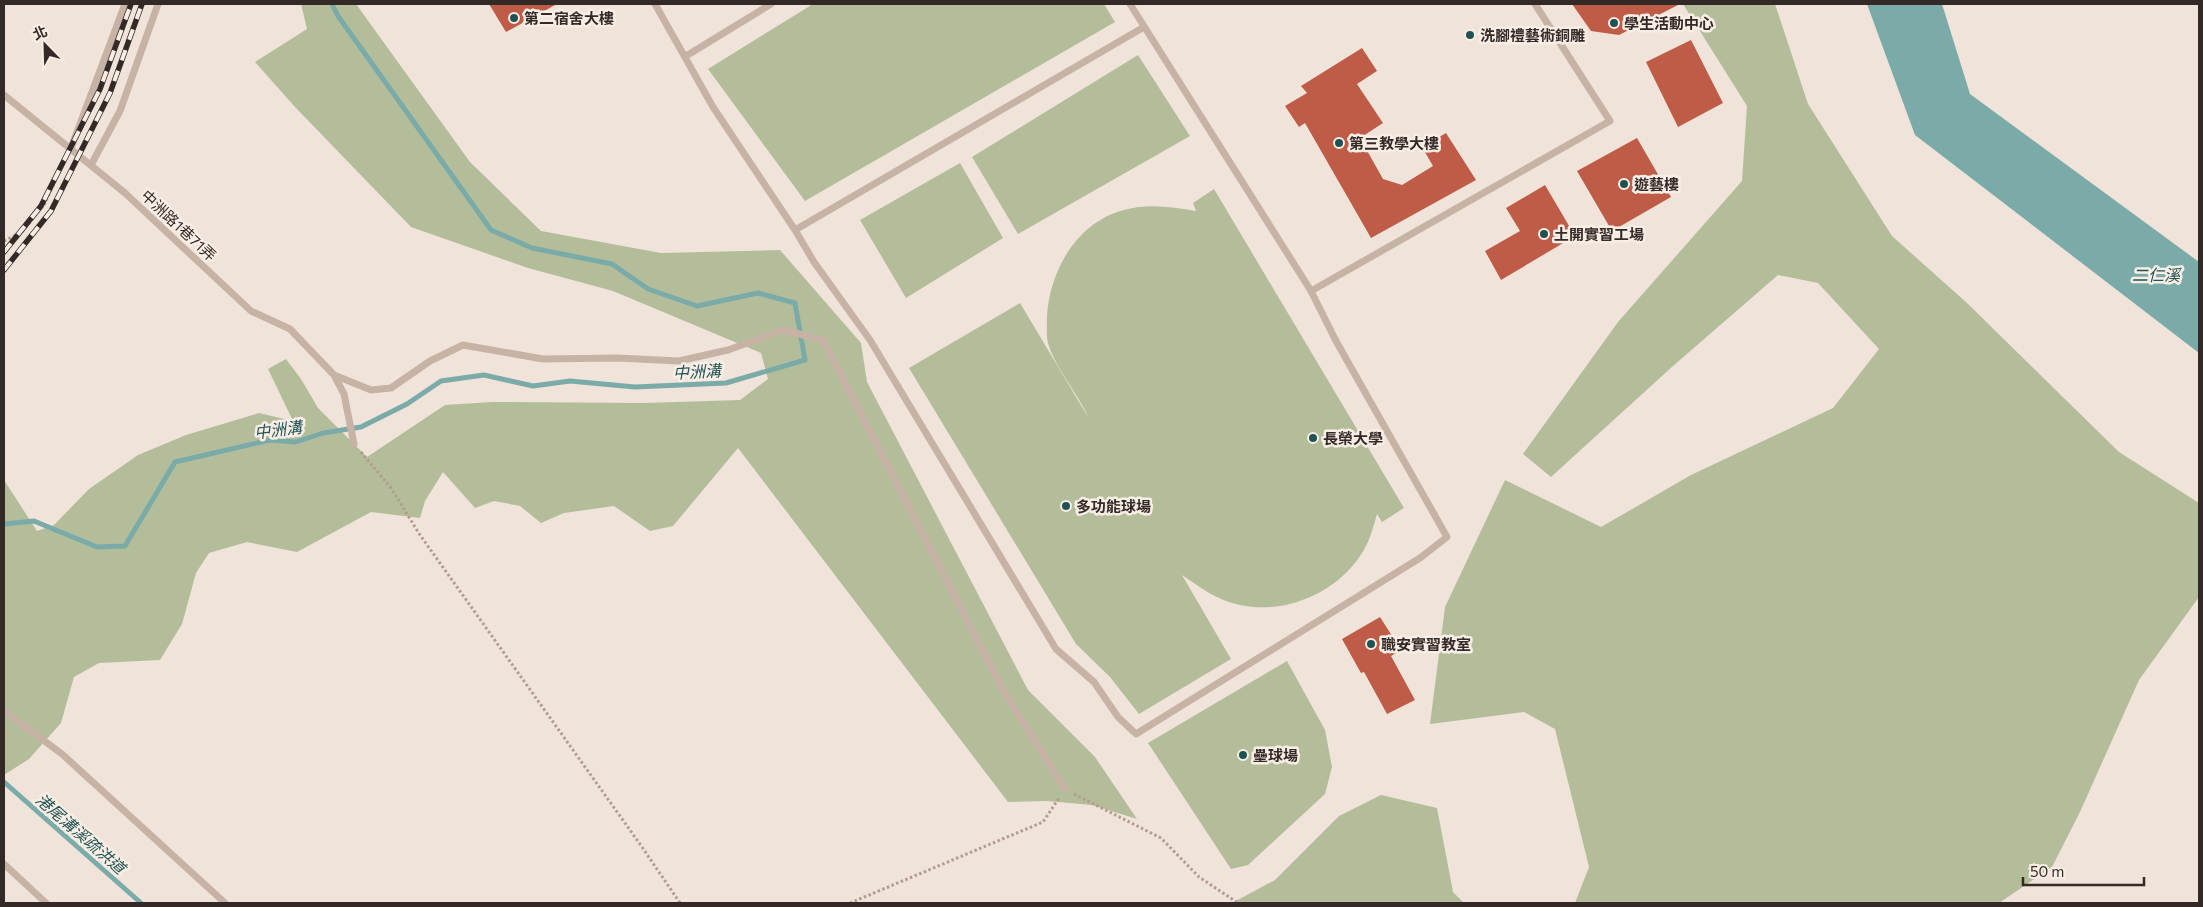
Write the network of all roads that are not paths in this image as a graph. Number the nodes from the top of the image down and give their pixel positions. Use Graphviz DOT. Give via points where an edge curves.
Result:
graph roads {
  1 [pos="125,4"];
  2 [pos="158,4"];
  3 [pos="655,4"];
  4 [pos="771,4"];
  5 [pos="1130,4"];
  6 [pos="1535,4"];
  7 [pos="1144,27"];
  8 [pos="686,56"];
  9 [pos="4,95"];
  10 [pos="71,148"];
  11 [pos="91,165"];
  12 [pos="795,230"];
  13 [pos="1311,291"];
  14 [pos="334,375"];
  15 [pos="354,444"];
  16 [pos="4,712"];
  17 [pos="1065,789"];
  18 [pos="4,864"];
  19 [pos="46,903"];
  20 [pos="225,903"];
  1 -- 10 [label="lane"];
  2 -- 11 [label="lane" via="120,111"];
  3 -- 8 [label="lane"];
  4 -- 8 [label="lane"];
  5 -- 7 [label="lane"];
  6 -- 13 [label="lane" via="1610,120"];
  7 -- 12 [label="lane"];
  7 -- 13 [label="lane"];
  8 -- 12 [label="lane" via="714,107"];
  9 -- 10 [label="lane, 中洲路1巷71弄"];
  10 -- 11 [label="lane, 中洲路1巷71弄"];
  11 -- 14 [label="lane, 中洲路1巷71弄" via="251,311 290,329"];
  12 -- 13 [label="lane" via="875,347 1056,649 1094,682 1118,717 1136,734 1420,558 1447,537"];
  14 -- 15 [label="lane" via="344,394"];
  14 -- 17 [label="lane" via="371,390 391,388 430,361 463,345 543,359 678,361 728,350 783,330 823,340 1003,690"];
  16 -- 20 [label="lane" via="62,754"];
  18 -- 19 [label="lane"];
}
